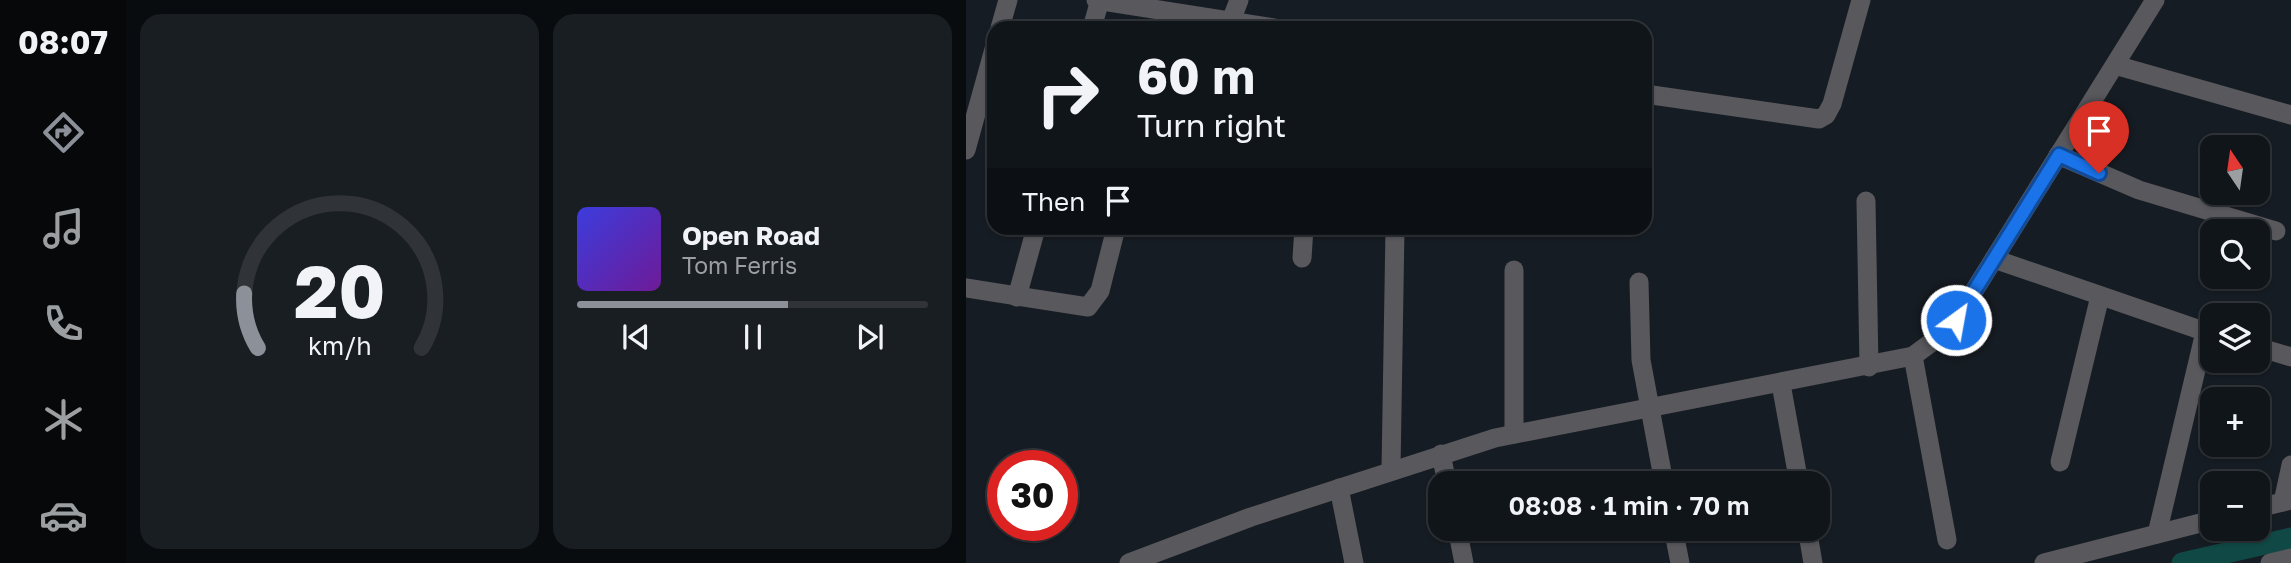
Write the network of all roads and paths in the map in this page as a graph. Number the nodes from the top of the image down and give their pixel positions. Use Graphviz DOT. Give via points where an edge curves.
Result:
graph roads {
  1 [pos="1008,0"];
  2 [pos="1099,0"];
  3 [pos="1239,0"];
  4 [pos="1861,0"];
  5 [pos="2155,0"];
  6 [pos="1176,20"];
  7 [pos="1002,21"];
  8 [pos="1094,21"];
  9 [pos="1231,21"];
  10 [pos="2115,65"];
  11 [pos="987,74"];
  12 [pos="1652,95"];
  13 [pos="2291,115"];
  14 [pos="966,150"];
  15 [pos="2059,155"];
  16 [pos="1866,201"];
  17 [pos="2276,231"];
  18 [pos="1034,235"];
  19 [pos="1114,235"];
  20 [pos="1304,235"];
  21 [pos="1395,235"];
  22 [pos="1302,257"];
  23 [pos="1994,259"];
  24 [pos="1514,270"];
  25 [pos="1639,282"];
  26 [pos="966,288"];
  27 [pos="2100,296"];
  28 [pos="1017,297"];
  29 [pos="2200,330"];
  30 [pos="2270,351"];
  31 [pos="1913,356"];
  32 [pos="2291,357"];
  33 [pos="2200,365"];
  34 [pos="1868,367"];
  35 [pos="1781,384"];
  36 [pos="1648,408"];
  37 [pos="1514,434"];
  38 [pos="1441,454"];
  39 [pos="2060,462"];
  40 [pos="2291,466"];
  41 [pos="1391,470"];
  42 [pos="1445,471"];
  43 [pos="1661,471"];
  44 [pos="1797,471"];
  45 [pos="1339,488"];
  46 [pos="2287,501"];
  47 [pos="2270,506"];
  48 [pos="2200,523"];
  49 [pos="2157,534"];
  50 [pos="1947,540"];
  51 [pos="1460,541"];
  52 [pos="1676,541"];
  53 [pos="1809,541"];
  54 [pos="2291,558"];
  55 [pos="1129,563"];
  56 [pos="1354,563"];
  57 [pos="1464,563"];
  58 [pos="1680,563"];
  59 [pos="1813,563"];
  60 [pos="2043,563"];
  61 [pos="2270,563"];
  1 -- 7 [label="street"];
  2 -- 6 [label="street"];
  2 -- 8 [label="street"];
  3 -- 9 [label="street"];
  4 -- 12 [label="street" via="1826,116 1819,119"];
  5 -- 10 [label="street"];
  6 -- 9 [label="street"];
  10 -- 13 [label="street"];
  10 -- 15 [label="street"];
  11 -- 14 [label="street"];
  15 -- 17 [label="street" via="2139,190"];
  15 -- 23 [label="street"];
  16 -- 34 [label="street"];
  18 -- 28 [label="street"];
  19 -- 28 [label="street" via="1094,303 1081,308"];
  20 -- 22 [label="street"];
  21 -- 41 [label="street"];
  23 -- 27 [label="street"];
  23 -- 31 [label="street" via="1956,320"];
  24 -- 37 [label="street"];
  25 -- 36 [label="street" via="1641,360"];
  26 -- 28 [label="street"];
  27 -- 29 [label="street"];
  27 -- 39 [label="street"];
  30 -- 32 [label="street"];
  31 -- 34 [label="street"];
  31 -- 50 [label="street"];
  33 -- 49 [label="street"];
  34 -- 35 [label="street"];
  35 -- 36 [label="street"];
  35 -- 44 [label="street"];
  36 -- 37 [label="street"];
  36 -- 43 [label="street"];
  37 -- 38 [label="street"];
  38 -- 41 [label="street"];
  38 -- 42 [label="street"];
  40 -- 46 [label="street"];
  41 -- 45 [label="street"];
  45 -- 55 [label="street"];
  45 -- 56 [label="street"];
  46 -- 47 [label="street"];
  48 -- 49 [label="street"];
  49 -- 60 [label="street"];
  51 -- 57 [label="street"];
  52 -- 58 [label="street"];
  53 -- 59 [label="street"];
  54 -- 61 [label="street"];
}
